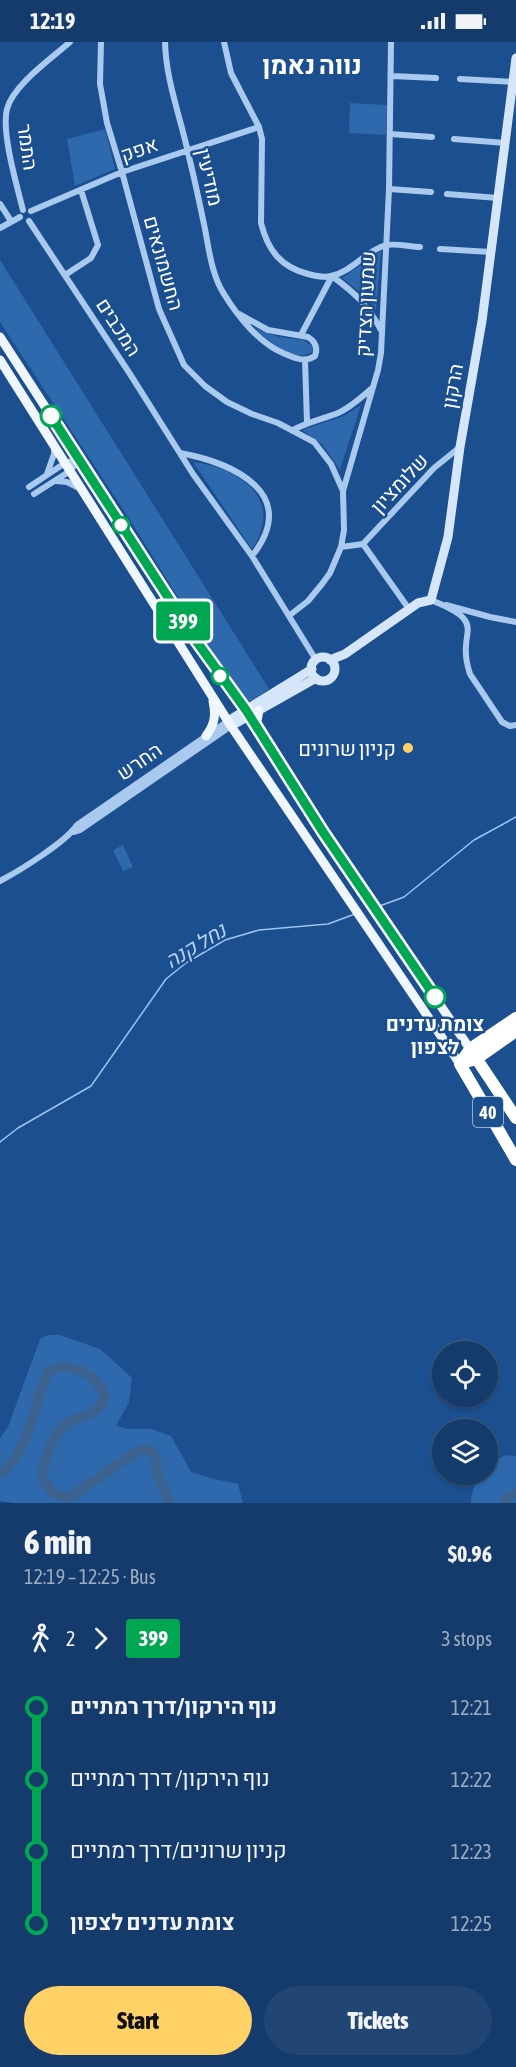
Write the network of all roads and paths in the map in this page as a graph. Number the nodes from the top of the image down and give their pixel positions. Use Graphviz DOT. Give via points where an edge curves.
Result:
graph roads {
  1 [pos="70,42"];
  2 [pos="101,42"];
  3 [pos="165,42"];
  4 [pos="224,42"];
  5 [pos="391,42"];
  6 [pos="516,58"];
  7 [pos="392,76"];
  8 [pos="436,78"];
  9 [pos="460,79"];
  10 [pos="514,82"];
  11 [pos="260,127"];
  12 [pos="390,134"];
  13 [pos="432,137"];
  14 [pos="454,139"];
  15 [pos="506,143"];
  16 [pos="9,150"];
  17 [pos="188,150"];
  18 [pos="0,152"];
  19 [pos="122,172"];
  20 [pos="389,189"];
  21 [pos="81,190"];
  22 [pos="431,192"];
  23 [pos="447,194"];
  24 [pos="498,198"];
  25 [pos="0,204"];
  26 [pos="23,210"];
  27 [pos="31,211"];
  28 [pos="20,217"];
  29 [pos="11,221"];
  30 [pos="28,221"];
  31 [pos="0,228"];
  32 [pos="385,245"];
  33 [pos="420,247"];
  34 [pos="440,249"];
  35 [pos="491,252"];
  36 [pos="65,275"];
  37 [pos="332,276"];
  38 [pos="239,314"];
  39 [pos="382,331"];
  40 [pos="301,335"];
  41 [pos="0,337"];
  42 [pos="0,360"];
  43 [pos="305,360"];
  44 [pos="373,387"];
  45 [pos="307,422"];
  46 [pos="293,430"];
  47 [pos="53,444"];
  48 [pos="460,447"];
  49 [pos="180,453"];
  50 [pos="79,459"];
  51 [pos="67,467"];
  52 [pos="46,475"];
  53 [pos="55,481"];
  54 [pos="29,487"];
  55 [pos="79,488"];
  56 [pos="343,491"];
  57 [pos="34,494"];
  58 [pos="363,544"];
  59 [pos="341,547"];
  60 [pos="252,556"];
  61 [pos="431,600"];
  62 [pos="409,609"];
  63 [pos="290,615"];
  64 [pos="516,622"];
  65 [pos="316,660"];
  66 [pos="332,663"];
  67 [pos="314,674"];
  68 [pos="211,693"];
  69 [pos="250,709"];
  70 [pos="230,724"];
  71 [pos="516,725"];
  72 [pos="206,736"];
  73 [pos="72,832"];
  74 [pos="0,881"];
  75 [pos="516,1018"];
  76 [pos="516,1031"];
  77 [pos="501,1041"];
  78 [pos="470,1050"];
  79 [pos="460,1064"];
  80 [pos="493,1084"];
  81 [pos="516,1118"];
  82 [pos="516,1160"];
  1 -- 16 [label="street, התמר" via="17,90 7,109"];
  2 -- 19 [label="street, החשמונאים" via="102,101"];
  3 -- 17 [label="street, מודיעין" via="166,67"];
  4 -- 11 [label="street" via="231,73"];
  5 -- 7 [label="street, שמעון הצדיק"];
  6 -- 10 [label="street, הרקון"];
  7 -- 8 [label="street"];
  7 -- 12 [label="street, שמעון הצדיק"];
  9 -- 10 [label="street"];
  10 -- 15 [label="street, הרקון"];
  11 -- 17 [label="street, אפק"];
  11 -- 37 [label="street" via="260,211 264,234 278,258 290,268 320,277"];
  12 -- 13 [label="street"];
  12 -- 20 [label="street, שמעון הצדיק"];
  14 -- 15 [label="street"];
  15 -- 24 [label="street, הרקון"];
  16 -- 18 [label="street"];
  16 -- 26 [label="street, התמר"];
  17 -- 19 [label="street, אפק"];
  17 -- 38 [label="street, מודיעין" via="212,260 223,293"];
  19 -- 21 [label="street, אפק"];
  19 -- 46 [label="street, החשמונאים" via="159,309 184,365 227,402"];
  20 -- 22 [label="street"];
  20 -- 32 [label="street, שמעון הצדיק"];
  21 -- 27 [label="street, אפק"];
  21 -- 36 [label="street" via="98,245 91,258"];
  23 -- 24 [label="street"];
  24 -- 35 [label="street, הרקון"];
  25 -- 29 [label="street"];
  26 -- 27 [label="street"];
  26 -- 28 [label="street"];
  27 -- 30 [label="street"];
  28 -- 29 [label="street"];
  28 -- 30 [label="street"];
  29 -- 31 [label="street"];
  30 -- 36 [label="street, המכבים"];
  32 -- 33 [label="street"];
  32 -- 37 [label="street"];
  32 -- 39 [label="street, שמעון הצדיק"];
  34 -- 35 [label="street"];
  35 -- 48 [label="street, הרקון"];
  36 -- 49 [label="street, המכבים"];
  37 -- 39 [label="street" via="355,293"];
  37 -- 40 [label="street"];
  38 -- 40 [label="street, מודיעין" via="268,330"];
  38 -- 43 [label="street, מודיעין" via="271,348"];
  39 -- 44 [label="street, שמעון הצדיק"];
  40 -- 43 [label="street" via="314,340 315,345 315,357"];
  41 -- 50 [label="main road"];
  42 -- 47 [label="main road"];
  43 -- 45 [label="street"];
  44 -- 45 [label="street" via="339,412"];
  44 -- 56 [label="street, שמעון הצדיק"];
  45 -- 46 [label="street"];
  46 -- 56 [label="street, החשמונאים" via="314,442 331,464"];
  47 -- 51 [label="main road"];
  47 -- 52 [label="street" via="54,454"];
  48 -- 58 [label="street, שלומציון" via="434,468"];
  48 -- 61 [label="street, הרקון" via="448,537"];
  49 -- 60 [label="street, המכבים"];
  49 -- 60 [label="street" via="225,465 261,492 270,510 269,521 263,542"];
  50 -- 51 [label="street"];
  50 -- 69 [label="main road" via="197,642"];
  51 -- 52 [label="street"];
  51 -- 53 [label="street"];
  51 -- 55 [label="main road"];
  52 -- 54 [label="street"];
  53 -- 55 [label="street"];
  53 -- 57 [label="street"];
  55 -- 68 [label="main road"];
  56 -- 59 [label="street, שמעון הצדיק"];
  58 -- 59 [label="street"];
  58 -- 62 [label="street"];
  59 -- 63 [label="street, שמעון הצדיק" via="322,584"];
  60 -- 63 [label="street, המכבים"];
  61 -- 62 [label="street"];
  61 -- 64 [label="street"];
  61 -- 71 [label="street" via="466,620 470,674 502,722"];
  62 -- 66 [label="street"];
  63 -- 65 [label="street, המכבים"];
  65 -- 66 [label="street" via="325,658"];
  65 -- 67 [label="street"];
  66 -- 67 [label="street" via="334,674 330,679 322,681"];
  67 -- 69 [label="street"];
  68 -- 70 [label="main road"];
  68 -- 72 [label="main road" via="215,719"];
  69 -- 70 [label="street"];
  69 -- 78 [label="main road" via="256,728"];
  70 -- 72 [label="street, החרש"];
  70 -- 73 [label="street, החרש" via="81,830"];
  70 -- 79 [label="main road"];
  72 -- 73 [label="street, החרש"];
  73 -- 74 [label="street, החרש"];
  75 -- 78 [label="highway"];
  76 -- 77 [label="highway"];
  77 -- 78 [label="highway"];
  77 -- 80 [label="highway" via="489,1062"];
  78 -- 79 [label="highway"];
  78 -- 80 [label="highway, 40"];
  79 -- 82 [label="highway, 40"];
  80 -- 81 [label="highway, 40"];
}
